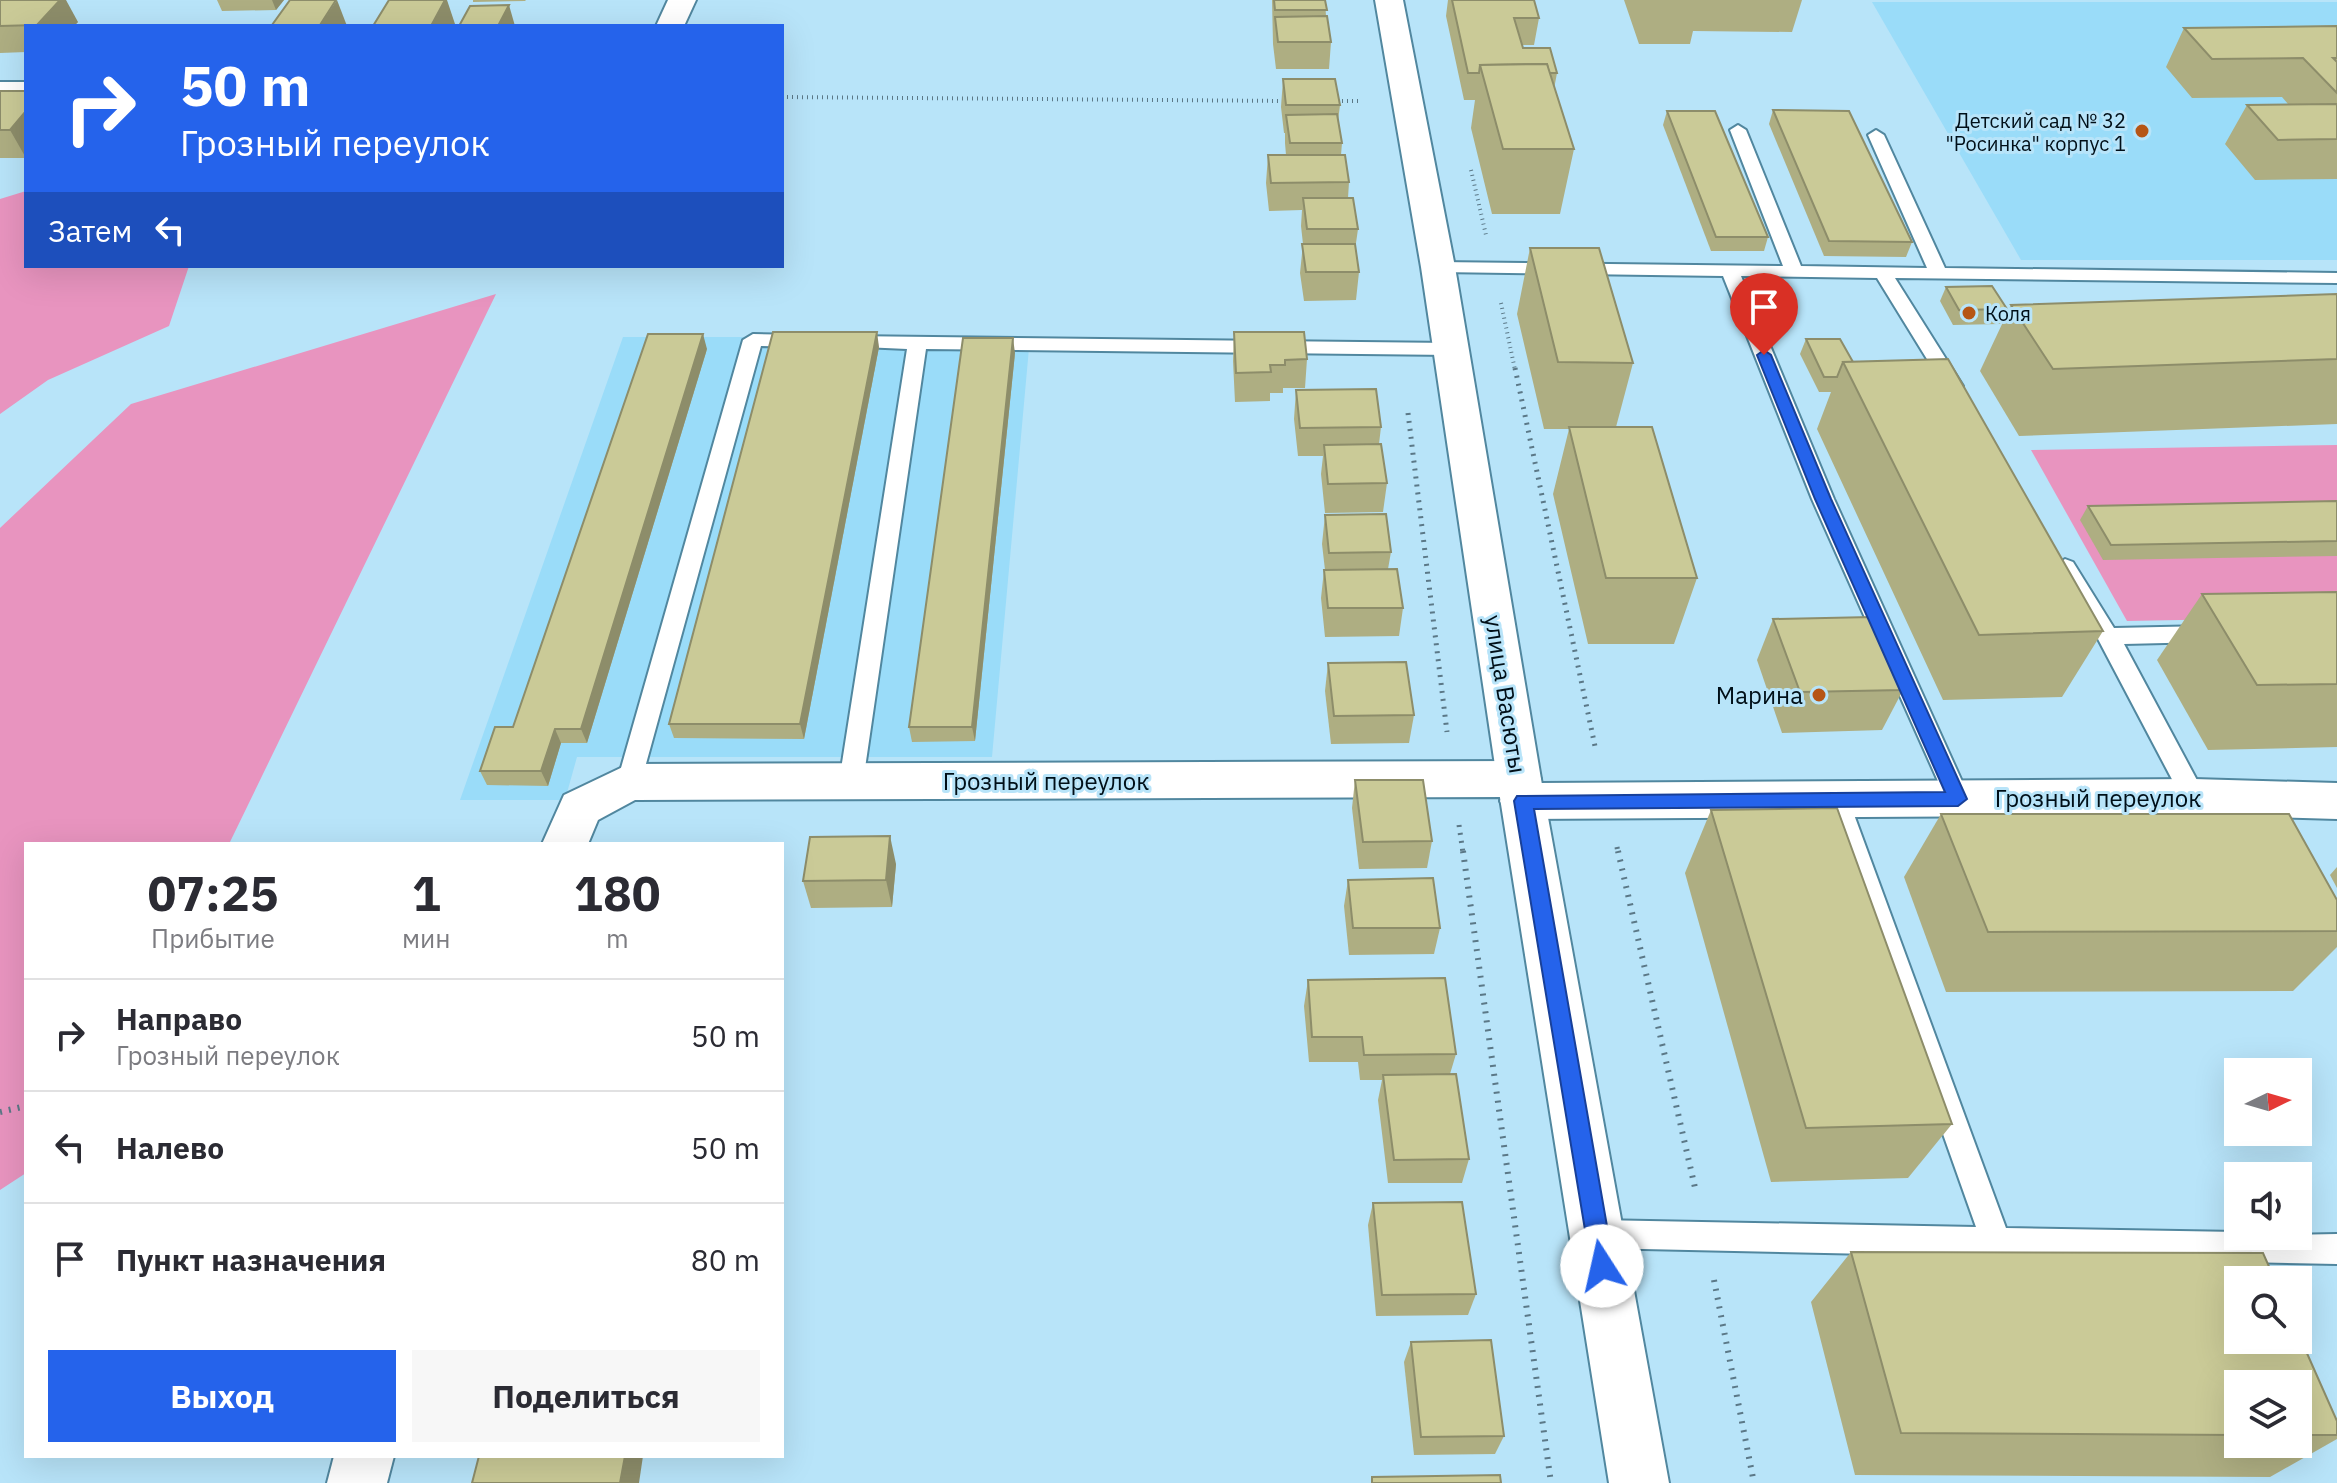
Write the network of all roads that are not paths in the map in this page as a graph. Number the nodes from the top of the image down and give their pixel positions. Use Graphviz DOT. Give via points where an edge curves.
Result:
graph roads {
  1 [pos="682,0"];
  2 [pos="1389,0"];
  3 [pos="671,24"];
  4 [pos="0,91"];
  5 [pos="24,91"];
  6 [pos="1738,130"];
  7 [pos="1876,135"];
  8 [pos="1438,267"];
  9 [pos="1729,268"];
  10 [pos="1793,269"];
  11 [pos="1882,271"];
  12 [pos="1938,272"];
  13 [pos="2333,287"];
  14 [pos="917,343"];
  15 [pos="1451,349"];
  16 [pos="1960,397"];
  17 [pos="2050,543"];
  18 [pos="2230,633"];
  19 [pos="2108,636"];
  20 [pos="629,782"];
  21 [pos="851,782"];
  22 [pos="1521,790"];
  23 [pos="2194,797"];
  24 [pos="1958,799"];
  25 [pos="1837,801"];
  26 [pos="2337,801"];
  27 [pos="573,826"];
  28 [pos="1597,1234"];
  29 [pos="1996,1242"];
  30 [pos="2337,1249"];
  31 [pos="363,1458"];
  32 [pos="357,1483"];
  33 [pos="1639,1483"];
  1 -- 3 [label="street"];
  2 -- 8 [label="street, улица Васюты"];
  4 -- 5 [label="street"];
  6 -- 10 [label="lane"];
  7 -- 12 [label="lane"];
  8 -- 9 [label="lane"];
  8 -- 15 [label="street, улица Васюты"];
  9 -- 10 [label="lane"];
  9 -- 24 [label="lane" via="1823,499"];
  10 -- 11 [label="lane"];
  11 -- 12 [label="lane"];
  11 -- 16 [label="lane"];
  12 -- 13 [label="lane" via="2315,278"];
  14 -- 15 [label="lane"];
  14 -- 20 [label="lane" via="753,340"];
  14 -- 21 [label="lane"];
  15 -- 22 [label="street, улица Васюты"];
  17 -- 19 [label="lane"];
  18 -- 19 [label="lane"];
  19 -- 23 [label="lane"];
  20 -- 21 [label="street, Грозный переулок"];
  20 -- 27 [label="street, Грозный переулок"];
  21 -- 22 [label="street, Грозный переулок"];
  22 -- 25 [label="street, Грозный переулок" via="1607,801"];
  22 -- 28 [label="street, улица Васюты"];
  23 -- 24 [label="street, Грозный переулок"];
  23 -- 26 [label="street, Грозный переулок"];
  24 -- 25 [label="street, Грозный переулок"];
  25 -- 29 [label="lane"];
  28 -- 29 [label="lane"];
  28 -- 33 [label="street, улица Васюты"];
  29 -- 30 [label="lane"];
  31 -- 32 [label="street"];
}
